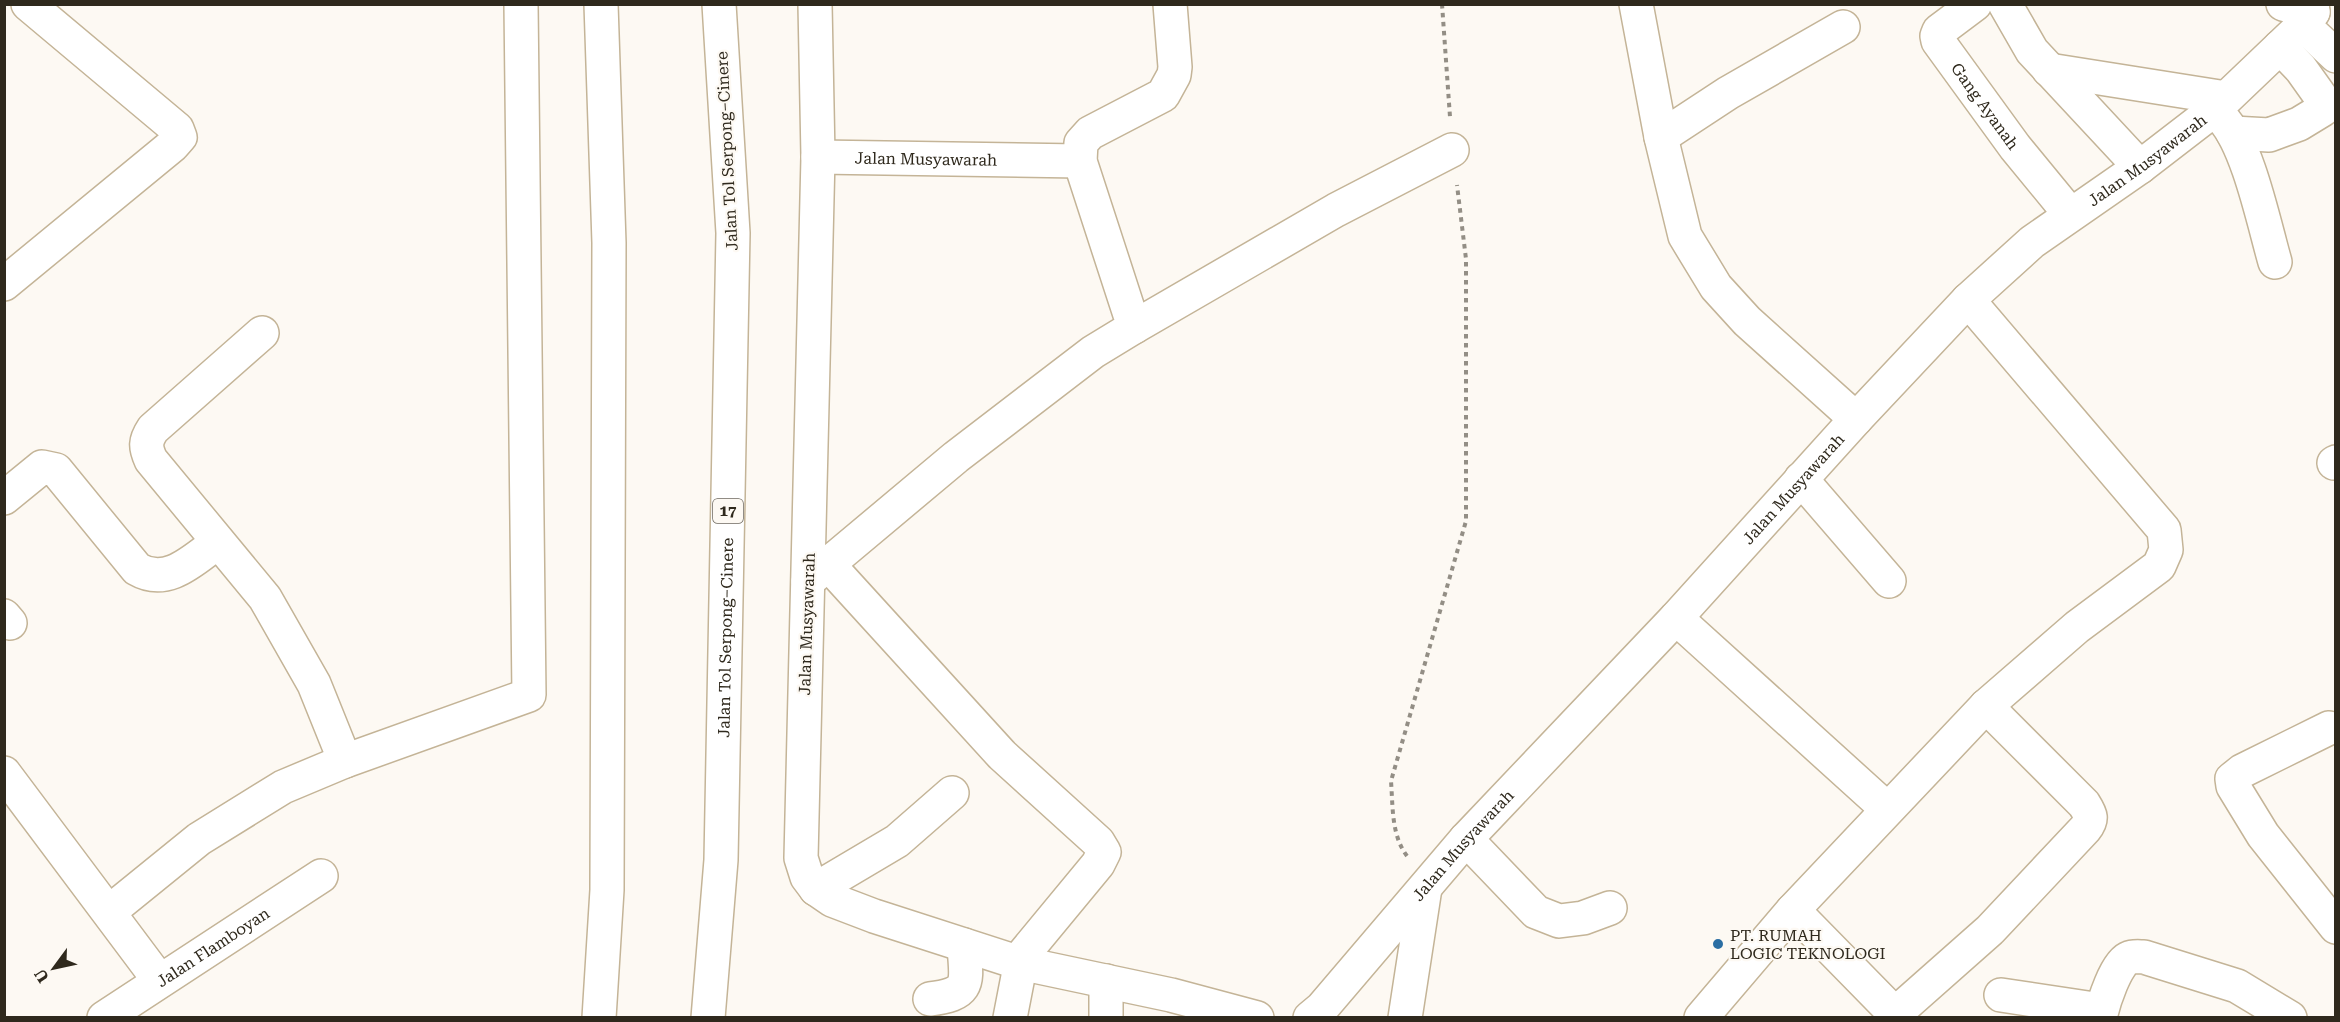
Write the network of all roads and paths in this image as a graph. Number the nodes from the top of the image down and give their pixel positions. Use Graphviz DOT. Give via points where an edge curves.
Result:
graph roads {
  1 [pos="28,4"];
  2 [pos="521,4"];
  3 [pos="601,4"];
  4 [pos="719,4"];
  5 [pos="815,4"];
  6 [pos="1170,4"];
  7 [pos="1442,4"];
  8 [pos="1636,4"];
  9 [pos="1975,4"];
  10 [pos="2005,4"];
  11 [pos="2307,10"];
  12 [pos="1843,27"];
  13 [pos="2280,47"];
  14 [pos="2333,49"];
  15 [pos="2049,70"];
  16 [pos="2224,114"];
  17 [pos="1661,137"];
  18 [pos="1452,150"];
  19 [pos="818,157"];
  20 [pos="1080,161"];
  21 [pos="2140,167"];
  22 [pos="2070,214"];
  23 [pos="2275,262"];
  24 [pos="4,284"];
  25 [pos="1968,300"];
  26 [pos="1134,327"];
  27 [pos="262,333"];
  28 [pos="1856,419"];
  29 [pos="1801,479"];
  30 [pos="4,498"];
  31 [pos="219,542"];
  32 [pos="818,572"];
  33 [pos="1889,581"];
  34 [pos="1676,618"];
  35 [pos="1986,706"];
  36 [pos="2329,728"];
  37 [pos="345,761"];
  38 [pos="4,773"];
  39 [pos="952,793"];
  40 [pos="1887,809"];
  41 [pos="1466,839"];
  42 [pos="321,876"];
  43 [pos="1425,888"];
  44 [pos="816,889"];
  45 [pos="1610,908"];
  46 [pos="1793,910"];
  47 [pos="109,912"];
  48 [pos="2336,927"];
  49 [pos="964,945"];
  50 [pos="1020,963"];
  51 [pos="159,980"];
  52 [pos="1106,981"];
  53 [pos="2001,995"];
  54 [pos="930,999"];
  55 [pos="2101,1014"];
  56 [pos="104,1017"];
  57 [pos="599,1017"];
  58 [pos="708,1017"];
  59 [pos="1010,1017"];
  60 [pos="1106,1017"];
  61 [pos="1256,1017"];
  62 [pos="1310,1017"];
  63 [pos="1405,1017"];
  64 [pos="1701,1017"];
  65 [pos="2290,1017"];
  1 -- 24 [label="main road" via="177,129 180,137"];
  2 -- 37 [label="main road" via="529,695"];
  3 -- 57 [label="main road" via="609,243 607,890"];
  4 -- 58 [label="main road, Jalan Tol Serpong–Cinere / 17" via="733,233 721,860"];
  5 -- 19 [label="main road"];
  6 -- 20 [label="main road" via="1175,67 1163,95 1090,133 1081,143"];
  7 -- 18 [label="path"];
  8 -- 17 [label="main road"];
  9 -- 22 [label="main road, Gang Ayanah" via="1939,31 1938,41 2015,147"];
  10 -- 15 [label="main road" via="2032,51"];
  11 -- 13 [label="main road, Jalan Musyawarah"];
  11 -- 14 [label="main road"];
  12 -- 17 [label="main road" via="1728,93"];
  13 -- 16 [label="main road, Jalan Musyawarah"];
  13 -- 16 [label="main road" via="2323,100 2322,110 2269,135"];
  15 -- 16 [label="main road"];
  15 -- 21 [label="main road"];
  16 -- 21 [label="main road, Jalan Musyawarah"];
  16 -- 23 [label="main road" via="2258,199"];
  17 -- 28 [label="main road" via="1685,236 1716,287 1747,321"];
  18 -- 26 [label="main road" via="1336,210"];
  18 -- 43 [label="path" via="1466,259 1466,521 1391,781 1399,845"];
  19 -- 20 [label="main road, Jalan Musyawarah"];
  19 -- 32 [label="main road, Jalan Musyawarah"];
  20 -- 26 [label="main road"];
  21 -- 22 [label="main road, Jalan Musyawarah"];
  22 -- 25 [label="main road, Jalan Musyawarah" via="2032,242"];
  25 -- 28 [label="main road, Jalan Musyawarah"];
  25 -- 35 [label="main road" via="2164,530 2166,550 2159,566 2077,627"];
  26 -- 32 [label="main road" via="1028,401"];
  27 -- 31 [label="main road" via="153,429 145,442 151,460"];
  28 -- 29 [label="main road, Jalan Musyawarah"];
  29 -- 33 [label="main road"];
  29 -- 34 [label="main road, Jalan Musyawarah"];
  30 -- 31 [label="main road" via="42,467 56,470 137,569 148,575 175,572"];
  31 -- 37 [label="main road" via="265,598 309,675"];
  32 -- 44 [label="main road, Jalan Musyawarah" via="801,858"];
  32 -- 50 [label="main road" via="1104,852"];
  34 -- 40 [label="main road"];
  34 -- 41 [label="main road, Jalan Musyawarah"];
  35 -- 40 [label="main road"];
  35 -- 46 [label="main road" via="2084,804 2091,814 2085,830 1990,930 1895,1014"];
  36 -- 48 [label="main road" via="2232,779 2263,835"];
  37 -- 47 [label="main road" via="283,788 199,839"];
  38 -- 47 [label="main road"];
  39 -- 44 [label="main road" via="897,841"];
  40 -- 46 [label="main road"];
  41 -- 43 [label="main road, Jalan Musyawarah"];
  41 -- 45 [label="main road" via="1536,912 1559,921 1583,918"];
  42 -- 51 [label="main road, Jalan Flamboyan"];
  43 -- 62 [label="main road, Jalan Musyawarah"];
  43 -- 63 [label="main road"];
  44 -- 49 [label="main road" via="832,900 874,916"];
  46 -- 64 [label="main road"];
  47 -- 51 [label="main road"];
  49 -- 50 [label="main road"];
  49 -- 54 [label="main road" via="966,980 962,988 949,997"];
  50 -- 52 [label="main road"];
  50 -- 59 [label="main road"];
  51 -- 56 [label="main road, Jalan Flamboyan"];
  52 -- 60 [label="main road"];
  52 -- 61 [label="main road"];
  53 -- 55 [label="main road"];
  55 -- 65 [label="main road" via="2122,962 2130,957 2144,957 2237,986"];
}
